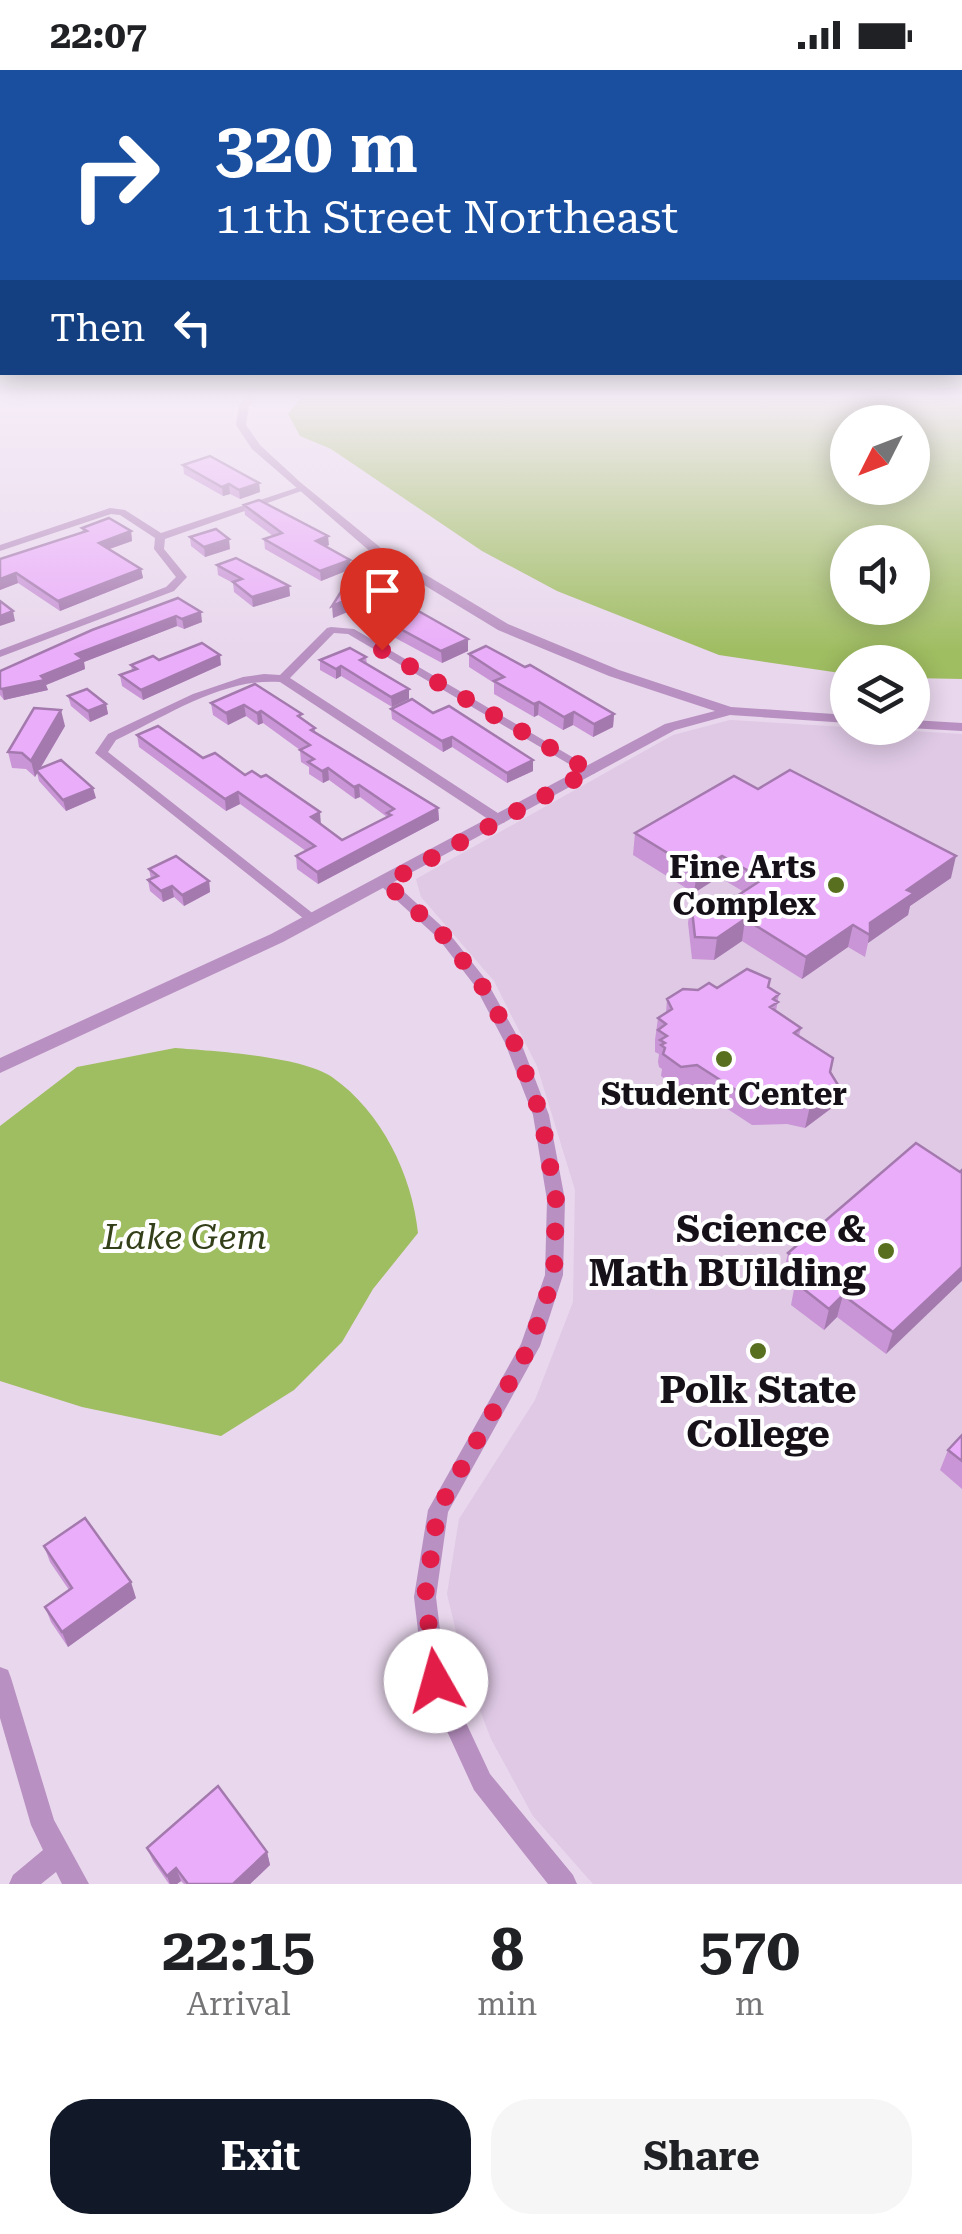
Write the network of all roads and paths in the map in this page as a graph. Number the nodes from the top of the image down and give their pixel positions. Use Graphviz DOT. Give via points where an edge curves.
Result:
graph roads {
  1 [pos="295,483"];
  2 [pos="302,489"];
  3 [pos="160,537"];
  4 [pos="0,548"];
  5 [pos="0,654"];
  6 [pos="283,679"];
  7 [pos="670,692"];
  8 [pos="730,711"];
  9 [pos="830,719"];
  10 [pos="930,725"];
  11 [pos="670,727"];
  12 [pos="962,727"];
  13 [pos="590,771"];
  14 [pos="499,820"];
  15 [pos="386,883"];
  16 [pos="313,919"];
  17 [pos="0,1066"];
  18 [pos="0,1678"];
  19 [pos="58,1854"];
  20 [pos="22,1884"];
  21 [pos="76,1884"];
  22 [pos="564,1884"];
  1 -- 2 [label="street"];
  2 -- 3 [label="street"];
  2 -- 7 [label="street" via="377,550 503,627"];
  3 -- 4 [label="street" via="110,511"];
  3 -- 5 [label="street" via="159,549 182,578 170,589"];
  6 -- 13 [label="street" via="339,628"];
  6 -- 14 [label="street"];
  6 -- 16 [label="street" via="243,679 112,737 101,753"];
  7 -- 8 [label="street"];
  7 -- 11 [label="street" via="680,714"];
  8 -- 9 [label="street"];
  8 -- 11 [label="street"];
  10 -- 12 [label="street"];
  11 -- 13 [label="street"];
  13 -- 14 [label="street"];
  14 -- 15 [label="street"];
  15 -- 16 [label="street"];
  15 -- 22 [label="street" via="443,935 481,984 514,1042 541,1115 556,1200 554,1275 530,1346 438,1510 425,1596 436,1681 482,1782"];
  16 -- 17 [label="street"];
  18 -- 19 [label="street" via="43,1825"];
  19 -- 20 [label="street"];
  19 -- 21 [label="street"];
}
